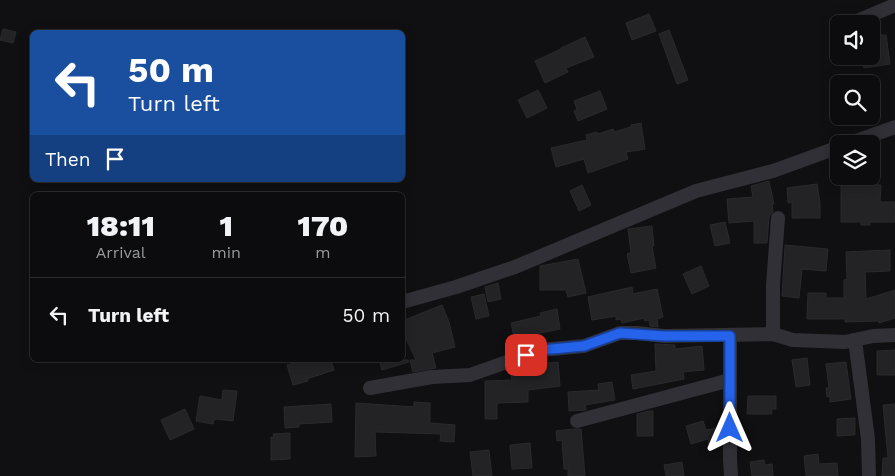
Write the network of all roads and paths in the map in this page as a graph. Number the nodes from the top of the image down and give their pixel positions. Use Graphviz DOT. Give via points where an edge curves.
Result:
graph roads {
  1 [pos="895,6"];
  2 [pos="872,15"];
  3 [pos="895,127"];
  4 [pos="872,135"];
  5 [pos="830,150"];
  6 [pos="778,218"];
  7 [pos="405,301"];
  8 [pos="773,334"];
  9 [pos="730,336"];
  10 [pos="895,336"];
  11 [pos="855,340"];
  12 [pos="730,380"];
  13 [pos="370,388"];
  14 [pos="577,421"];
  15 [pos="731,476"];
  16 [pos="869,476"];
  1 -- 2 [label="street"];
  3 -- 4 [label="street"];
  5 -- 7 [label="street" via="773,171 696,191 514,267"];
  6 -- 8 [label="street"];
  8 -- 9 [label="street"];
  8 -- 11 [label="street" via="793,340"];
  9 -- 12 [label="street"];
  9 -- 13 [label="street" via="620,333 584,346 541,350 470,375 432,377"];
  10 -- 11 [label="street"];
  11 -- 16 [label="street" via="868,439"];
  12 -- 14 [label="street"];
  12 -- 15 [label="street"];
}
